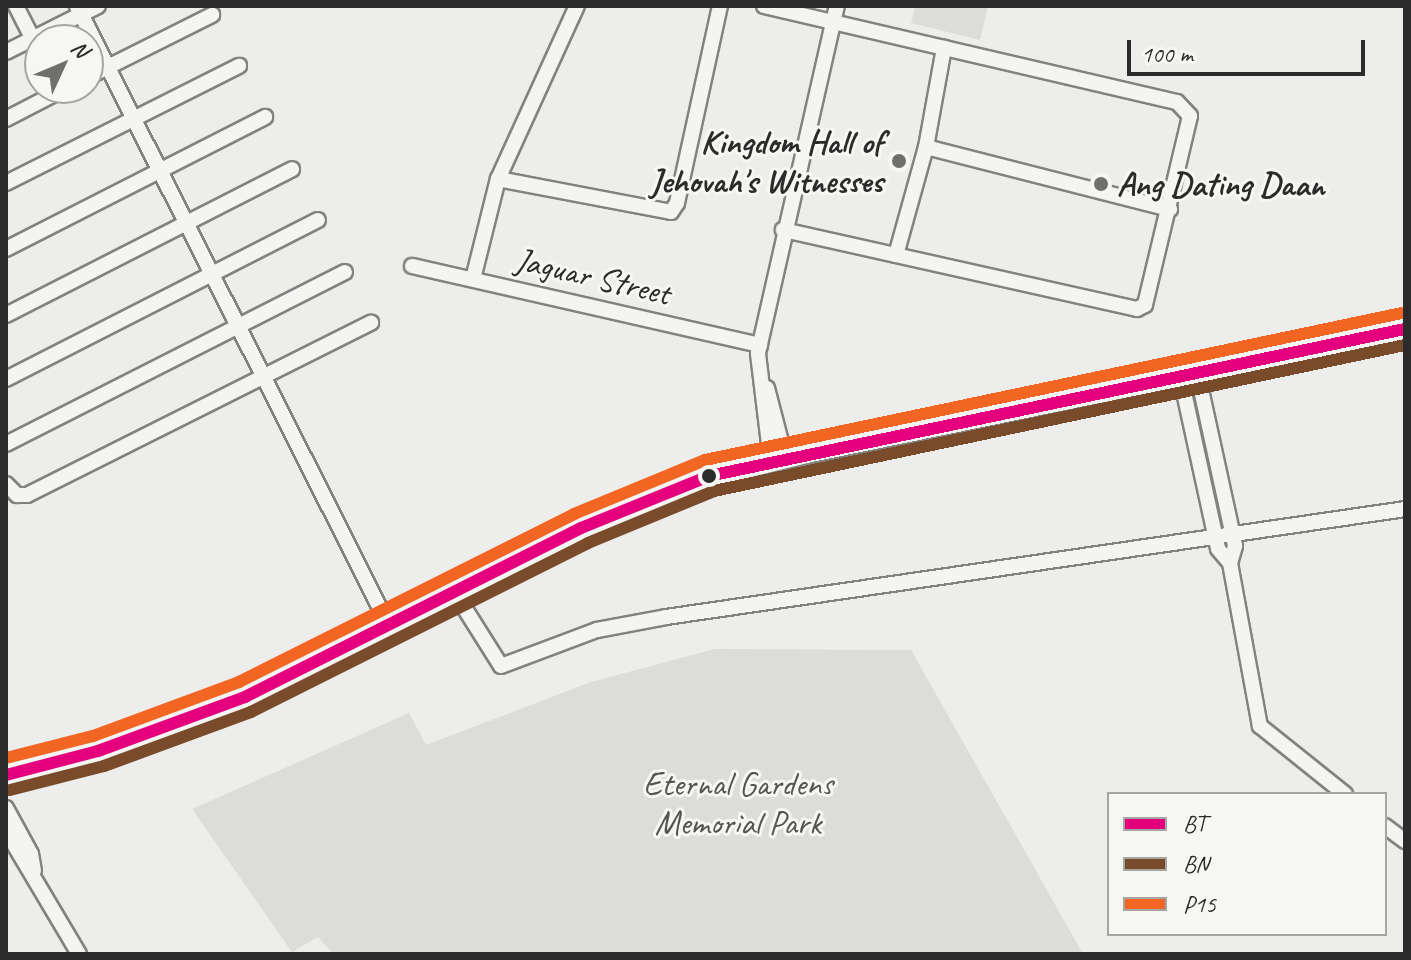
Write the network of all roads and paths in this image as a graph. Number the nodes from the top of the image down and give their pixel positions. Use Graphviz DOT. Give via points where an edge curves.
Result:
graph roads {
  1 [pos="16,6"];
  2 [pos="98,6"];
  3 [pos="577,6"];
  4 [pos="720,6"];
  5 [pos="764,6"];
  6 [pos="837,6"];
  7 [pos="79,10"];
  8 [pos="212,15"];
  9 [pos="25,24"];
  10 [pos="57,24"];
  11 [pos="832,25"];
  12 [pos="944,48"];
  13 [pos="239,66"];
  14 [pos="108,67"];
  15 [pos="104,69"];
  16 [pos="35,104"];
  17 [pos="265,117"];
  18 [pos="134,118"];
  19 [pos="6,119"];
  20 [pos="926,147"];
  21 [pos="161,169"];
  22 [pos="292,169"];
  23 [pos="498,179"];
  24 [pos="6,183"];
  25 [pos="1170,209"];
  26 [pos="318,220"];
  27 [pos="187,221"];
  28 [pos="783,230"];
  29 [pos="6,249"];
  30 [pos="896,255"];
  31 [pos="412,266"];
  32 [pos="345,272"];
  33 [pos="214,273"];
  34 [pos="473,279"];
  35 [pos="6,315"];
  36 [pos="371,323"];
  37 [pos="240,324"];
  38 [pos="1405,329"];
  39 [pos="760,345"];
  40 [pos="1188,373"];
  41 [pos="267,376"];
  42 [pos="6,379"];
  43 [pos="6,444"];
  44 [pos="778,459"];
  45 [pos="6,484"];
  46 [pos="1405,509"];
  47 [pos="1233,533"];
  48 [pos="1215,535"];
  49 [pos="1230,563"];
  50 [pos="455,593"];
  51 [pos="390,628"];
  52 [pos="6,775"];
  53 [pos="1342,792"];
  54 [pos="7,813"];
  55 [pos="1387,828"];
  56 [pos="6,831"];
  57 [pos="1405,841"];
  58 [pos="34,871"];
  59 [pos="79,954"];
  1 -- 9 [label="street"];
  2 -- 7 [label="street"];
  3 -- 23 [label="street"];
  4 -- 23 [label="street" via="671,212"];
  5 -- 11 [label="street"];
  6 -- 11 [label="street"];
  7 -- 10 [label="street"];
  7 -- 14 [label="street"];
  8 -- 14 [label="street"];
  11 -- 12 [label="street"];
  11 -- 28 [label="street"];
  12 -- 20 [label="street"];
  12 -- 25 [label="street" via="1177,102 1190,116"];
  13 -- 18 [label="street"];
  14 -- 15 [label="street"];
  14 -- 18 [label="street"];
  16 -- 19 [label="street"];
  17 -- 21 [label="street"];
  18 -- 21 [label="street"];
  18 -- 24 [label="street"];
  20 -- 25 [label="street"];
  20 -- 30 [label="street"];
  21 -- 27 [label="street"];
  21 -- 29 [label="street"];
  22 -- 27 [label="street"];
  23 -- 34 [label="street"];
  25 -- 30 [label="street" via="1145,305 1137,309"];
  26 -- 33 [label="street"];
  27 -- 33 [label="street"];
  27 -- 35 [label="street"];
  28 -- 30 [label="street"];
  28 -- 39 [label="street"];
  31 -- 34 [label="street, Jaguar Street"];
  32 -- 37 [label="street"];
  33 -- 37 [label="street"];
  33 -- 42 [label="street"];
  34 -- 39 [label="street, Jaguar Street"];
  36 -- 41 [label="street"];
  37 -- 41 [label="street"];
  37 -- 43 [label="street"];
  38 -- 40 [label="main road"];
  39 -- 44 [label="street" via="758,361"];
  40 -- 44 [label="main road"];
  40 -- 47 [label="street"];
  40 -- 48 [label="street"];
  41 -- 45 [label="street" via="27,495 17,495"];
  41 -- 51 [label="street"];
  44 -- 50 [label="main road" via="635,504"];
  46 -- 47 [label="street"];
  47 -- 48 [label="street"];
  47 -- 49 [label="street"];
  48 -- 49 [label="street"];
  48 -- 50 [label="street" via="666,617 597,630 501,666"];
  49 -- 53 [label="street" via="1260,726"];
  50 -- 51 [label="main road"];
  51 -- 52 [label="main road" via="189,719"];
  54 -- 58 [label="street" via="31,854"];
  55 -- 57 [label="street"];
  56 -- 58 [label="street"];
  58 -- 59 [label="street"];
}
